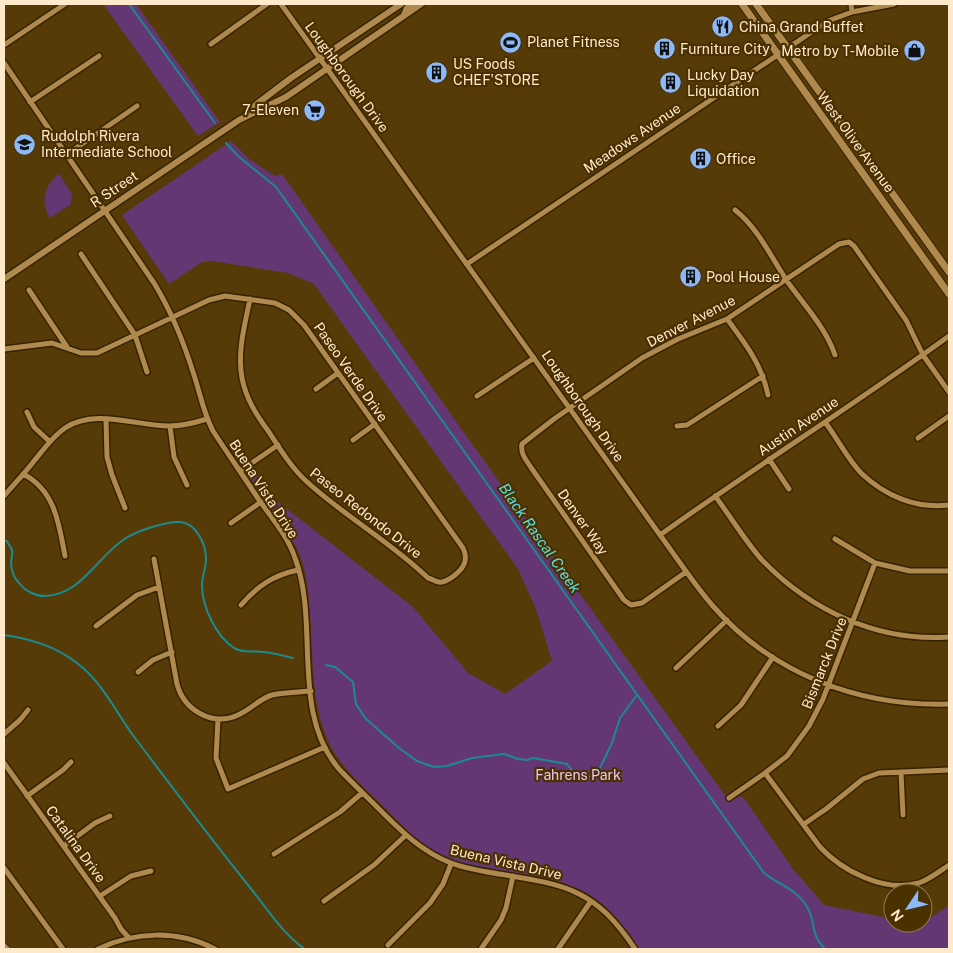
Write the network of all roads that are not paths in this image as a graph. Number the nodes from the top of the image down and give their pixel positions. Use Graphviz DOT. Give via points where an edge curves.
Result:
graph roads {
  1 [pos="64,4"];
  2 [pos="267,4"];
  3 [pos="281,4"];
  4 [pos="401,4"];
  5 [pos="413,4"];
  6 [pos="421,4"];
  7 [pos="742,4"];
  8 [pos="756,4"];
  9 [pos="851,4"];
  10 [pos="894,4"];
  11 [pos="852,12"];
  12 [pos="403,16"];
  13 [pos="211,44"];
  14 [pos="4,45"];
  15 [pos="787,48"];
  16 [pos="778,54"];
  17 [pos="99,56"];
  18 [pos="320,59"];
  19 [pos="4,62"];
  20 [pos="327,69"];
  21 [pos="30,102"];
  22 [pos="137,106"];
  23 [pos="239,120"];
  24 [pos="66,155"];
  25 [pos="104,210"];
  26 [pos="734,210"];
  27 [pos="81,254"];
  28 [pos="467,264"];
  29 [pos="949,272"];
  30 [pos="4,279"];
  31 [pos="786,279"];
  32 [pos="29,290"];
  33 [pos="949,294"];
  34 [pos="250,299"];
  35 [pos="173,316"];
  36 [pos="727,319"];
  37 [pos="135,335"];
  38 [pos="949,336"];
  39 [pos="67,347"];
  40 [pos="4,348"];
  41 [pos="835,355"];
  42 [pos="923,355"];
  43 [pos="534,358"];
  44 [pos="147,372"];
  45 [pos="338,373"];
  46 [pos="763,376"];
  47 [pos="316,389"];
  48 [pos="949,392"];
  49 [pos="768,395"];
  50 [pos="476,396"];
  51 [pos="570,408"];
  52 [pos="27,412"];
  53 [pos="949,416"];
  54 [pos="206,418"];
  55 [pos="106,419"];
  56 [pos="825,422"];
  57 [pos="375,424"];
  58 [pos="170,426"];
  59 [pos="677,426"];
  60 [pos="918,438"];
  61 [pos="353,440"];
  62 [pos="49,441"];
  63 [pos="278,445"];
  64 [pos="769,459"];
  65 [pos="240,471"];
  66 [pos="23,474"];
  67 [pos="187,485"];
  68 [pos="790,489"];
  69 [pos="4,496"];
  70 [pos="715,496"];
  71 [pos="261,502"];
  72 [pos="949,505"];
  73 [pos="125,508"];
  74 [pos="231,523"];
  75 [pos="660,535"];
  76 [pos="835,539"];
  77 [pos="463,548"];
  78 [pos="65,556"];
  79 [pos="154,559"];
  80 [pos="875,563"];
  81 [pos="298,570"];
  82 [pos="949,571"];
  83 [pos="686,572"];
  84 [pos="160,587"];
  85 [pos="241,605"];
  86 [pos="726,620"];
  87 [pos="852,622"];
  88 [pos="96,626"];
  89 [pos="949,637"];
  90 [pos="172,652"];
  91 [pos="773,657"];
  92 [pos="676,668"];
  93 [pos="138,672"];
  94 [pos="829,686"];
  95 [pos="311,691"];
  96 [pos="949,704"];
  97 [pos="28,710"];
  98 [pos="218,719"];
  99 [pos="718,726"];
  100 [pos="4,734"];
  101 [pos="325,748"];
  102 [pos="71,762"];
  103 [pos="4,763"];
  104 [pos="949,770"];
  105 [pos="900,772"];
  106 [pos="765,773"];
  107 [pos="362,793"];
  108 [pos="27,796"];
  109 [pos="729,798"];
  110 [pos="903,815"];
  111 [pos="110,816"];
  112 [pos="804,824"];
  113 [pos="406,835"];
  114 [pos="64,846"];
  115 [pos="274,854"];
  116 [pos="451,864"];
  117 [pos="949,865"];
  118 [pos="4,868"];
  119 [pos="151,871"];
  120 [pos="513,876"];
  121 [pos="100,896"];
  122 [pos="591,901"];
  123 [pos="324,902"];
  124 [pos="129,938"];
  125 [pos="388,946"];
  126 [pos="63,949"];
  127 [pos="98,949"];
  128 [pos="215,949"];
  129 [pos="481,949"];
  130 [pos="558,949"];
  131 [pos="635,949"];
  1 -- 14 [label="street"];
  2 -- 13 [label="street"];
  3 -- 18 [label="street, Loughborough Drive"];
  4 -- 18 [label="street, R Street"];
  5 -- 12 [label="street"];
  6 -- 12 [label="street, R Street"];
  7 -- 16 [label="main road, West Olive Avenue"];
  8 -- 15 [label="main road, West Olive Avenue"];
  9 -- 11 [label="street"];
  10 -- 11 [label="street, Meadows Avenue"];
  11 -- 15 [label="street, Meadows Avenue" via="828,21"];
  12 -- 20 [label="street, R Street"];
  15 -- 16 [label="street, Meadows Avenue"];
  15 -- 29 [label="main road, West Olive Avenue"];
  16 -- 28 [label="street, Meadows Avenue"];
  16 -- 33 [label="main road, West Olive Avenue"];
  17 -- 21 [label="street"];
  18 -- 20 [label="street, Loughborough Drive"];
  18 -- 23 [label="street, R Street"];
  19 -- 21 [label="street, Buena Vista Drive"];
  20 -- 23 [label="street, R Street" via="285,97"];
  20 -- 28 [label="street, Loughborough Drive"];
  21 -- 24 [label="street, Buena Vista Drive"];
  22 -- 24 [label="street"];
  23 -- 25 [label="street, R Street"];
  24 -- 25 [label="street, Buena Vista Drive"];
  25 -- 30 [label="street, R Street"];
  25 -- 35 [label="street, Buena Vista Drive" via="154,282"];
  26 -- 31 [label="street" via="749,224"];
  27 -- 37 [label="street"];
  28 -- 43 [label="street, Loughborough Drive"];
  31 -- 36 [label="street, Denver Avenue"];
  31 -- 41 [label="street" via="829,339"];
  31 -- 42 [label="street, Denver Avenue" via="839,244 848,242 906,320"];
  32 -- 39 [label="street"];
  34 -- 35 [label="street, Paseo Verde Drive" via="225,296"];
  34 -- 45 [label="street, Paseo Verde Drive" via="275,303 289,310 304,325"];
  34 -- 63 [label="street, Paseo Redondo Drive" via="242,337 242,379 252,406"];
  35 -- 37 [label="street, Paseo Verde Drive"];
  35 -- 54 [label="street, Buena Vista Drive"];
  36 -- 46 [label="street" via="756,359"];
  36 -- 51 [label="street, Denver Avenue" via="650,354"];
  37 -- 39 [label="street, Paseo Verde Drive" via="97,353 81,353"];
  37 -- 44 [label="street"];
  38 -- 42 [label="street, Austin Avenue"];
  39 -- 40 [label="street, Paseo Verde Drive" via="52,343"];
  42 -- 48 [label="street"];
  42 -- 56 [label="street, Austin Avenue"];
  43 -- 50 [label="street"];
  43 -- 51 [label="street, Loughborough Drive"];
  45 -- 47 [label="street"];
  45 -- 57 [label="street, Paseo Verde Drive"];
  46 -- 49 [label="street"];
  46 -- 59 [label="street" via="687,425"];
  51 -- 75 [label="street, Loughborough Drive"];
  51 -- 83 [label="street, Denver Way" via="522,444 521,450 532,469 631,605 642,603"];
  52 -- 62 [label="street" via="34,427"];
  53 -- 60 [label="street"];
  54 -- 58 [label="street"];
  54 -- 65 [label="street, Buena Vista Drive"];
  55 -- 58 [label="street"];
  55 -- 62 [label="street" via="91,418 73,424"];
  55 -- 73 [label="street" via="107,457"];
  56 -- 64 [label="street, Austin Avenue"];
  56 -- 72 [label="street" via="860,471 877,487 896,498 917,504"];
  57 -- 61 [label="street"];
  57 -- 77 [label="street, Paseo Verde Drive"];
  58 -- 67 [label="street" via="174,457"];
  62 -- 66 [label="street"];
  63 -- 65 [label="street"];
  63 -- 77 [label="street, Paseo Redondo Drive" via="306,481 428,578 443,582 459,572 466,559"];
  64 -- 68 [label="street"];
  64 -- 70 [label="street, Austin Avenue"];
  65 -- 71 [label="street, Buena Vista Drive"];
  66 -- 69 [label="street"];
  66 -- 78 [label="street" via="33,478 50,500"];
  70 -- 75 [label="street, Austin Avenue"];
  70 -- 87 [label="street" via="761,559 777,574 812,602"];
  71 -- 74 [label="street"];
  71 -- 81 [label="street, Buena Vista Drive" via="295,557"];
  75 -- 83 [label="street, Loughborough Drive"];
  76 -- 80 [label="street"];
  79 -- 84 [label="street"];
  80 -- 82 [label="street" via="910,571"];
  80 -- 87 [label="street, Bismarck Drive"];
  81 -- 85 [label="street" via="260,585"];
  81 -- 95 [label="street, Buena Vista Drive" via="304,599"];
  83 -- 86 [label="street, Loughborough Drive"];
  84 -- 88 [label="street" via="137,595"];
  84 -- 90 [label="street"];
  86 -- 91 [label="street, Loughborough Drive"];
  86 -- 92 [label="street"];
  87 -- 89 [label="street" via="901,635"];
  87 -- 94 [label="street, Bismarck Drive"];
  90 -- 93 [label="street" via="159,656"];
  90 -- 98 [label="street" via="179,689 186,703 204,716"];
  91 -- 94 [label="street, Loughborough Drive"];
  91 -- 99 [label="street" via="741,705"];
  94 -- 96 [label="street, Loughborough Drive" via="898,703"];
  94 -- 106 [label="street, Bismarck Drive" via="802,737 787,756"];
  95 -- 98 [label="street" via="271,696 236,716"];
  95 -- 101 [label="street, Buena Vista Drive" via="316,724"];
  97 -- 100 [label="street"];
  98 -- 101 [label="street" via="216,758 228,790"];
  101 -- 107 [label="street, Buena Vista Drive"];
  102 -- 108 [label="street"];
  103 -- 108 [label="street, Catalina Drive"];
  104 -- 105 [label="street"];
  105 -- 110 [label="street"];
  105 -- 112 [label="street" via="879,773 863,779"];
  106 -- 109 [label="street, Bismarck Drive"];
  106 -- 112 [label="street"];
  107 -- 113 [label="street, Buena Vista Drive"];
  107 -- 115 [label="street" via="340,812"];
  108 -- 114 [label="street, Catalina Drive"];
  111 -- 114 [label="street"];
  112 -- 117 [label="street" via="834,861 877,881 902,885 918,883"];
  113 -- 116 [label="street, Buena Vista Drive" via="426,851"];
  113 -- 123 [label="street" via="374,865"];
  114 -- 121 [label="street, Catalina Drive"];
  116 -- 120 [label="street, Buena Vista Drive"];
  116 -- 125 [label="street" via="430,904"];
  118 -- 126 [label="street"];
  119 -- 121 [label="street" via="131,876"];
  120 -- 122 [label="street, Buena Vista Drive" via="562,886"];
  120 -- 129 [label="street" via="501,920"];
  121 -- 124 [label="street, Catalina Drive"];
  122 -- 130 [label="street"];
  122 -- 131 [label="street, Buena Vista Drive" via="614,921"];
  124 -- 127 [label="street"];
  124 -- 128 [label="street" via="181,937"];
}
